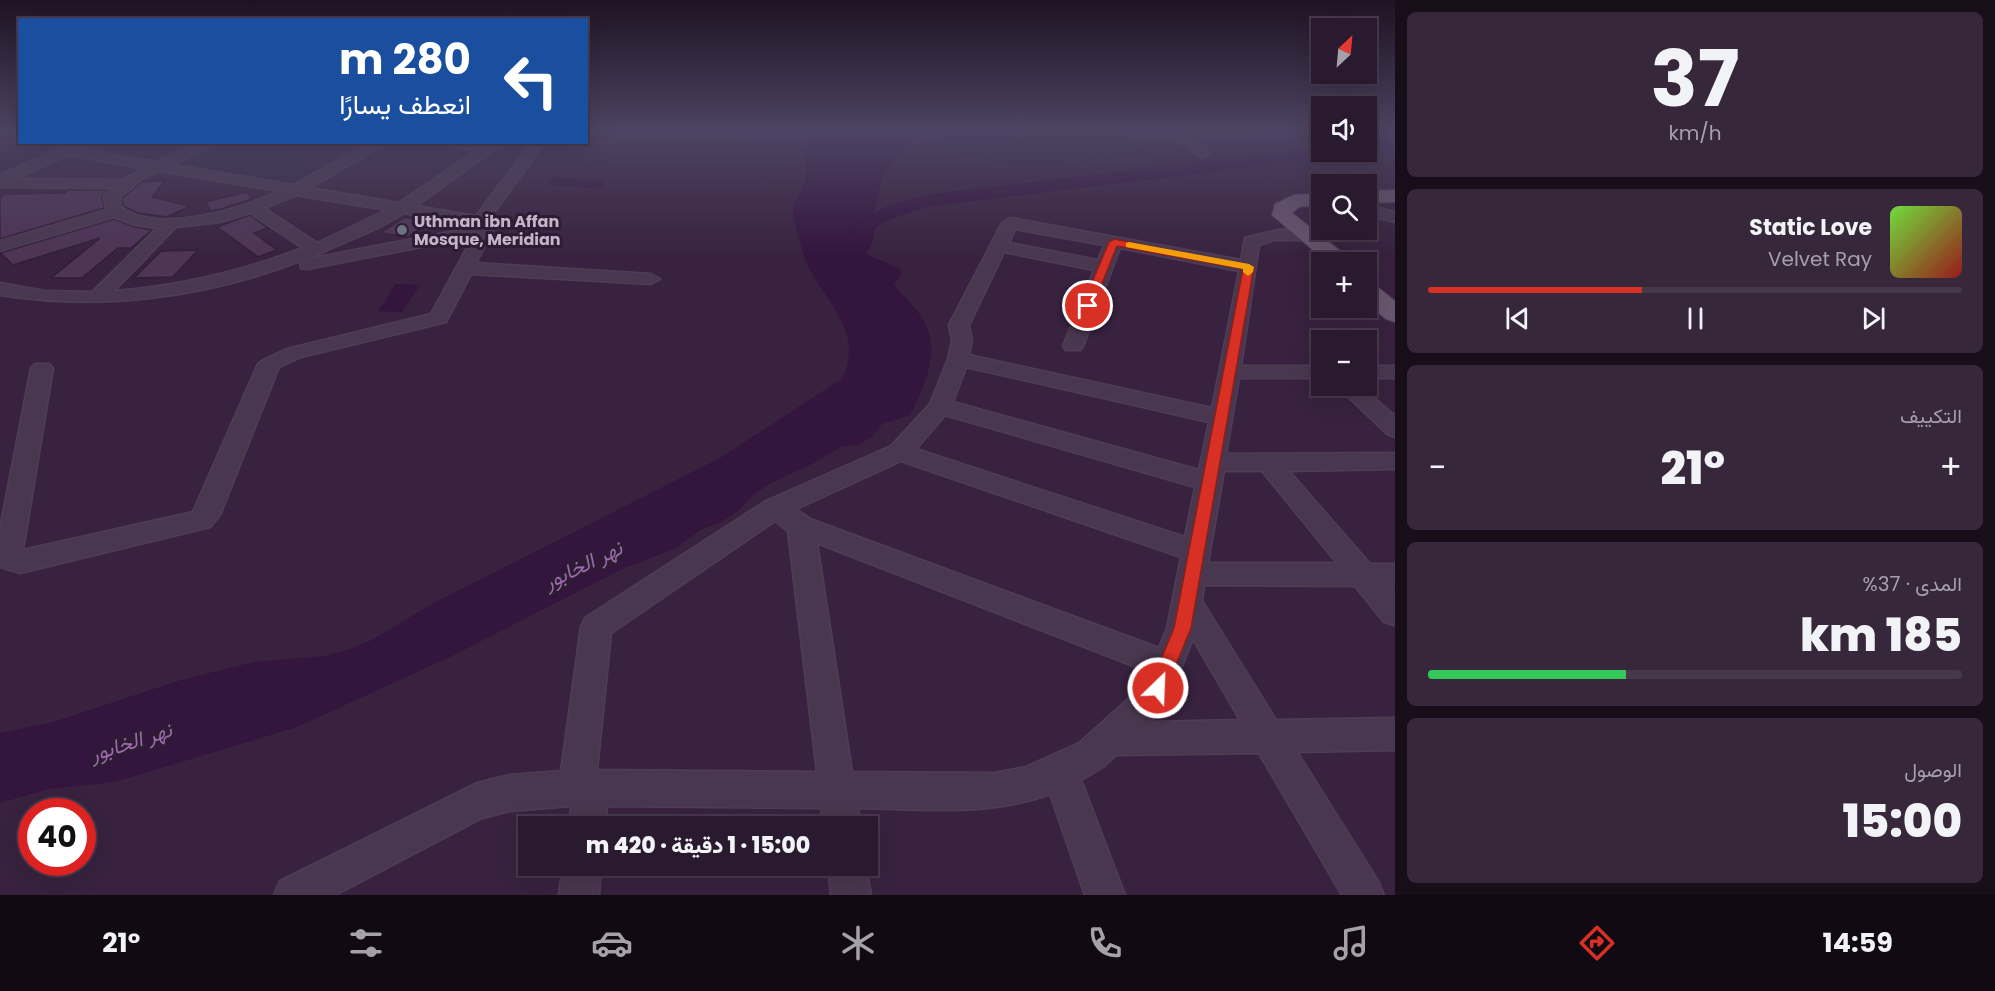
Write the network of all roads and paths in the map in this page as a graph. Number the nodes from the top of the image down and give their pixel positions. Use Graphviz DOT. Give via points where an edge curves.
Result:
graph roads {
  1 [pos="17,172"];
  2 [pos="146,172"];
  3 [pos="190,172"];
  4 [pos="327,172"];
  5 [pos="455,172"];
  6 [pos="517,172"];
  7 [pos="0,182"];
  8 [pos="124,184"];
  9 [pos="294,190"];
  10 [pos="1395,196"];
  11 [pos="1377,197"];
  12 [pos="1311,200"];
  13 [pos="254,209"];
  14 [pos="398,209"];
  15 [pos="116,212"];
  16 [pos="1377,213"];
  17 [pos="1395,218"];
  18 [pos="171,223"];
  19 [pos="485,226"];
  20 [pos="1304,235"];
  21 [pos="1114,242"];
  22 [pos="0,246"];
  23 [pos="1000,246"];
  24 [pos="315,249"];
  25 [pos="1327,252"];
  26 [pos="1103,266"];
  27 [pos="1249,267"];
  28 [pos="465,268"];
  29 [pos="651,279"];
  30 [pos="222,280"];
  31 [pos="1377,285"];
  32 [pos="0,289"];
  33 [pos="99,296"];
  34 [pos="1395,297"];
  35 [pos="1377,299"];
  36 [pos="1395,314"];
  37 [pos="1073,346"];
  38 [pos="958,359"];
  39 [pos="42,368"];
  40 [pos="1228,372"];
  41 [pos="1311,372"];
  42 [pos="1377,372"];
  43 [pos="1395,372"];
  44 [pos="1359,396"];
  45 [pos="940,406"];
  46 [pos="1221,417"];
  47 [pos="1395,429"];
  48 [pos="900,452"];
  49 [pos="1395,461"];
  50 [pos="1269,462"];
  51 [pos="1210,472"];
  52 [pos="775,508"];
  53 [pos="801,526"];
  54 [pos="1363,575"];
  55 [pos="1395,575"];
  56 [pos="1192,576"];
  57 [pos="1395,613"];
  58 [pos="1168,665"];
  59 [pos="1395,734"];
  60 [pos="1268,736"];
  61 [pos="1112,738"];
  62 [pos="1060,772"];
  63 [pos="584,788"];
  64 [pos="837,791"];
  65 [pos="585,816"];
  66 [pos="841,816"];
  67 [pos="581,876"];
  68 [pos="849,876"];
  69 [pos="301,893"];
  70 [pos="579,895"];
  71 [pos="852,895"];
  72 [pos="1105,895"];
  73 [pos="1364,895"];
  1 -- 7 [label="street"];
  2 -- 8 [label="street"];
  3 -- 9 [label="street"];
  4 -- 9 [label="street"];
  5 -- 14 [label="street"];
  6 -- 19 [label="street" via="483,217"];
  7 -- 8 [label="street"];
  8 -- 15 [label="street" via="111,200"];
  9 -- 13 [label="street"];
  9 -- 14 [label="street"];
  10 -- 11 [label="main road"];
  12 -- 20 [label="main road" via="1294,201 1282,208 1284,219"];
  13 -- 18 [label="street" via="215,219"];
  13 -- 24 [label="street"];
  14 -- 19 [label="street"];
  14 -- 24 [label="street"];
  15 -- 18 [label="street" via="132,219"];
  15 -- 22 [label="street"];
  16 -- 17 [label="street"];
  18 -- 33 [label="street"];
  19 -- 28 [label="street"];
  19 -- 30 [label="street"];
  20 -- 25 [label="main road"];
  20 -- 27 [label="street" via="1255,239 1250,246"];
  21 -- 23 [label="street" via="1010,223"];
  21 -- 26 [label="street"];
  21 -- 27 [label="street"];
  23 -- 26 [label="street"];
  23 -- 38 [label="street" via="959,325 962,341"];
  24 -- 30 [label="street"];
  26 -- 37 [label="street"];
  27 -- 40 [label="street"];
  28 -- 29 [label="street"];
  28 -- 39 [label="street" via="439,318 294,352 272,363 266,369 204,518 15,562 8,556"];
  30 -- 33 [label="street" via="161,291"];
  31 -- 34 [label="main road"];
  32 -- 33 [label="street" via="45,296"];
  35 -- 36 [label="main road"];
  38 -- 45 [label="street"];
  38 -- 46 [label="street"];
  40 -- 41 [label="street"];
  40 -- 46 [label="street"];
  42 -- 43 [label="street"];
  44 -- 47 [label="street"];
  45 -- 48 [label="street"];
  45 -- 51 [label="street"];
  46 -- 51 [label="street"];
  48 -- 52 [label="street"];
  48 -- 56 [label="street"];
  49 -- 50 [label="street"];
  50 -- 51 [label="street"];
  50 -- 54 [label="street"];
  51 -- 56 [label="street"];
  52 -- 53 [label="street"];
  52 -- 63 [label="street" via="596,627"];
  53 -- 58 [label="street"];
  53 -- 64 [label="street"];
  54 -- 55 [label="street"];
  54 -- 56 [label="street"];
  54 -- 57 [label="street"];
  56 -- 58 [label="street" via="1182,628"];
  56 -- 60 [label="street"];
  58 -- 61 [label="street" via="1158,688"];
  59 -- 60 [label="street"];
  60 -- 61 [label="street"];
  60 -- 73 [label="street"];
  61 -- 62 [label="street"];
  62 -- 64 [label="street" via="1026,785 994,791"];
  62 -- 72 [label="street"];
  63 -- 64 [label="street"];
  63 -- 65 [label="street"];
  63 -- 69 [label="street" via="510,793 477,801"];
  64 -- 66 [label="street"];
  67 -- 70 [label="street"];
  68 -- 71 [label="street"];
}
